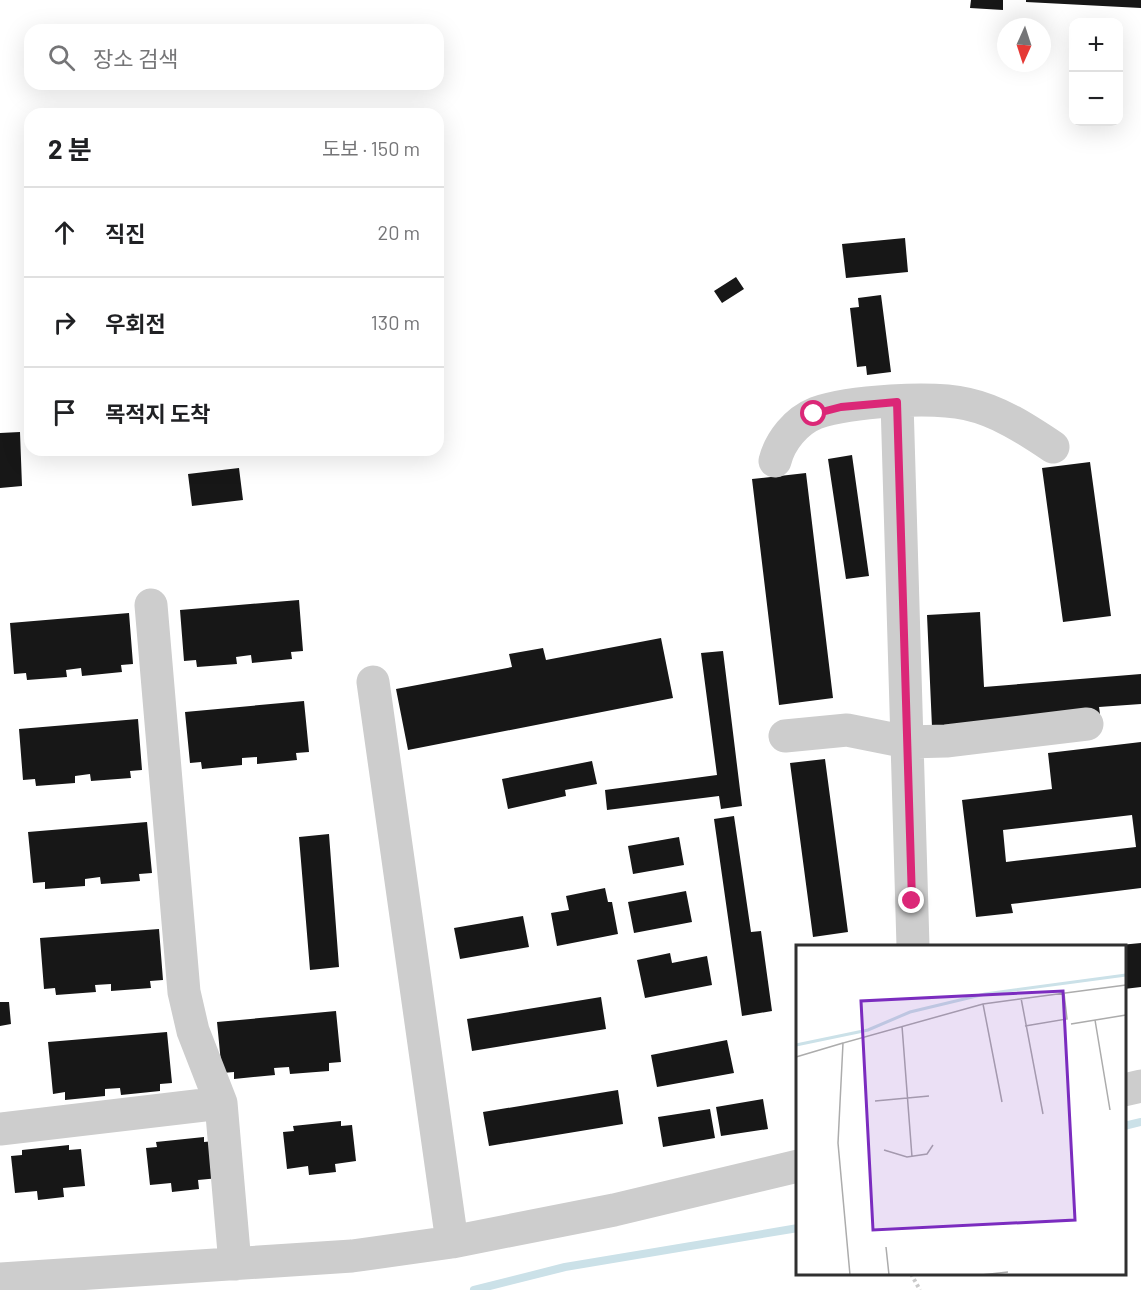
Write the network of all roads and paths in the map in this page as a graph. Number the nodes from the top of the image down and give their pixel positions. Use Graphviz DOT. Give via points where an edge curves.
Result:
graph roads {
  1 [pos="897,402"];
  2 [pos="1053,447"];
  3 [pos="775,460"];
  4 [pos="151,605"];
  5 [pos="373,682"];
  6 [pos="1087,724"];
  7 [pos="786,736"];
  8 [pos="908,742"];
  9 [pos="913,945"];
  10 [pos="1141,1086"];
  11 [pos="1126,1090"];
  12 [pos="221,1103"];
  13 [pos="0,1129"];
  14 [pos="796,1166"];
  15 [pos="452,1242"];
  16 [pos="235,1264"];
  17 [pos="912,1275"];
  18 [pos="0,1279"];
  19 [pos="920,1290"];
  1 -- 2 [label="street" via="967,404 1010,419"];
  1 -- 3 [label="street" via="841,407 814,414 790,432 778,448"];
  1 -- 8 [label="street"];
  4 -- 12 [label="street" via="184,992"];
  5 -- 15 [label="street"];
  6 -- 8 [label="street"];
  7 -- 8 [label="street" via="847,730"];
  8 -- 9 [label="street"];
  10 -- 11 [label="street"];
  12 -- 13 [label="street"];
  12 -- 16 [label="street"];
  14 -- 15 [label="street" via="614,1210"];
  15 -- 16 [label="street" via="352,1256"];
  16 -- 18 [label="street"];
  17 -- 19 [label="path"];
}
